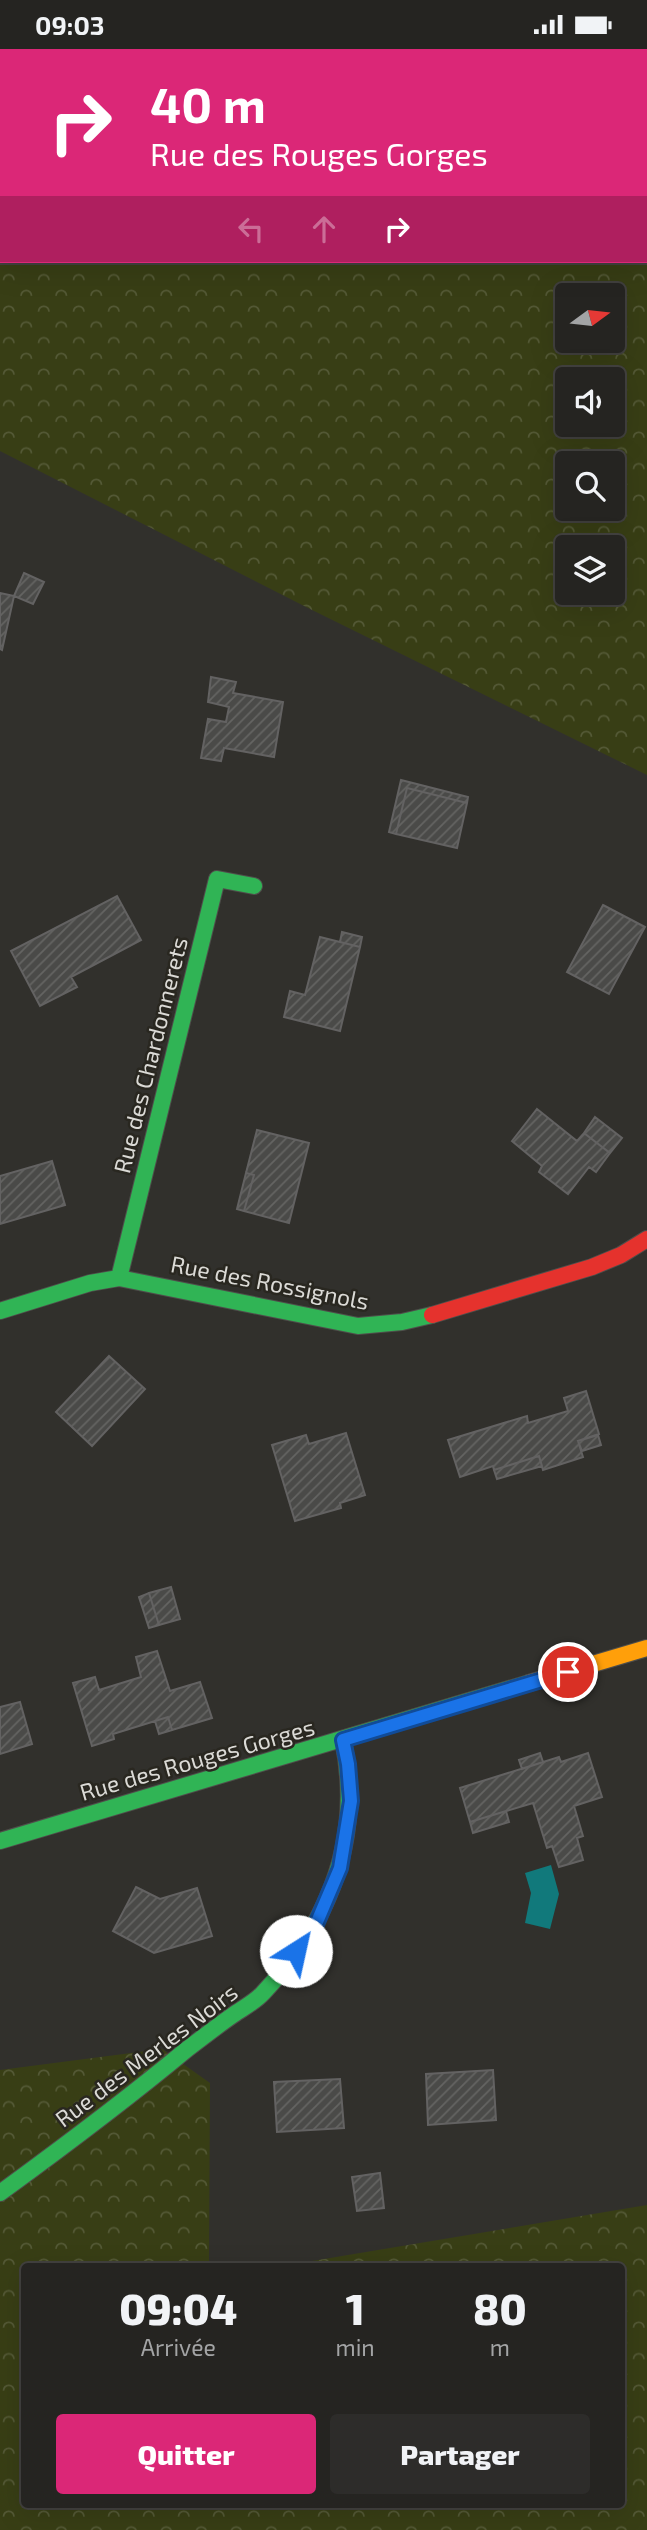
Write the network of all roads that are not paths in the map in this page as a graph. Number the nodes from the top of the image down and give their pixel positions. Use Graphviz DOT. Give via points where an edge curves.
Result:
graph roads {
  1 [pos="254,886"];
  2 [pos="647,1239"];
  3 [pos="119,1277"];
  4 [pos="0,1311"];
  5 [pos="647,1648"];
  6 [pos="343,1740"];
  7 [pos="0,1841"];
  8 [pos="0,2193"];
  1 -- 3 [label="street, Rue des Chardonnerets" via="216,879"];
  2 -- 3 [label="street, Rue des Rossignols" via="613,1260 418,1320 384,1326 358,1326"];
  3 -- 4 [label="street, Rue des Rossignols"];
  5 -- 6 [label="street, Rue des Rouges Gorges"];
  6 -- 7 [label="street, Rue des Rouges Gorges"];
  6 -- 8 [label="street, Rue des Merles Noirs" via="351,1801 340,1868 314,1929 262,1995"];
}
